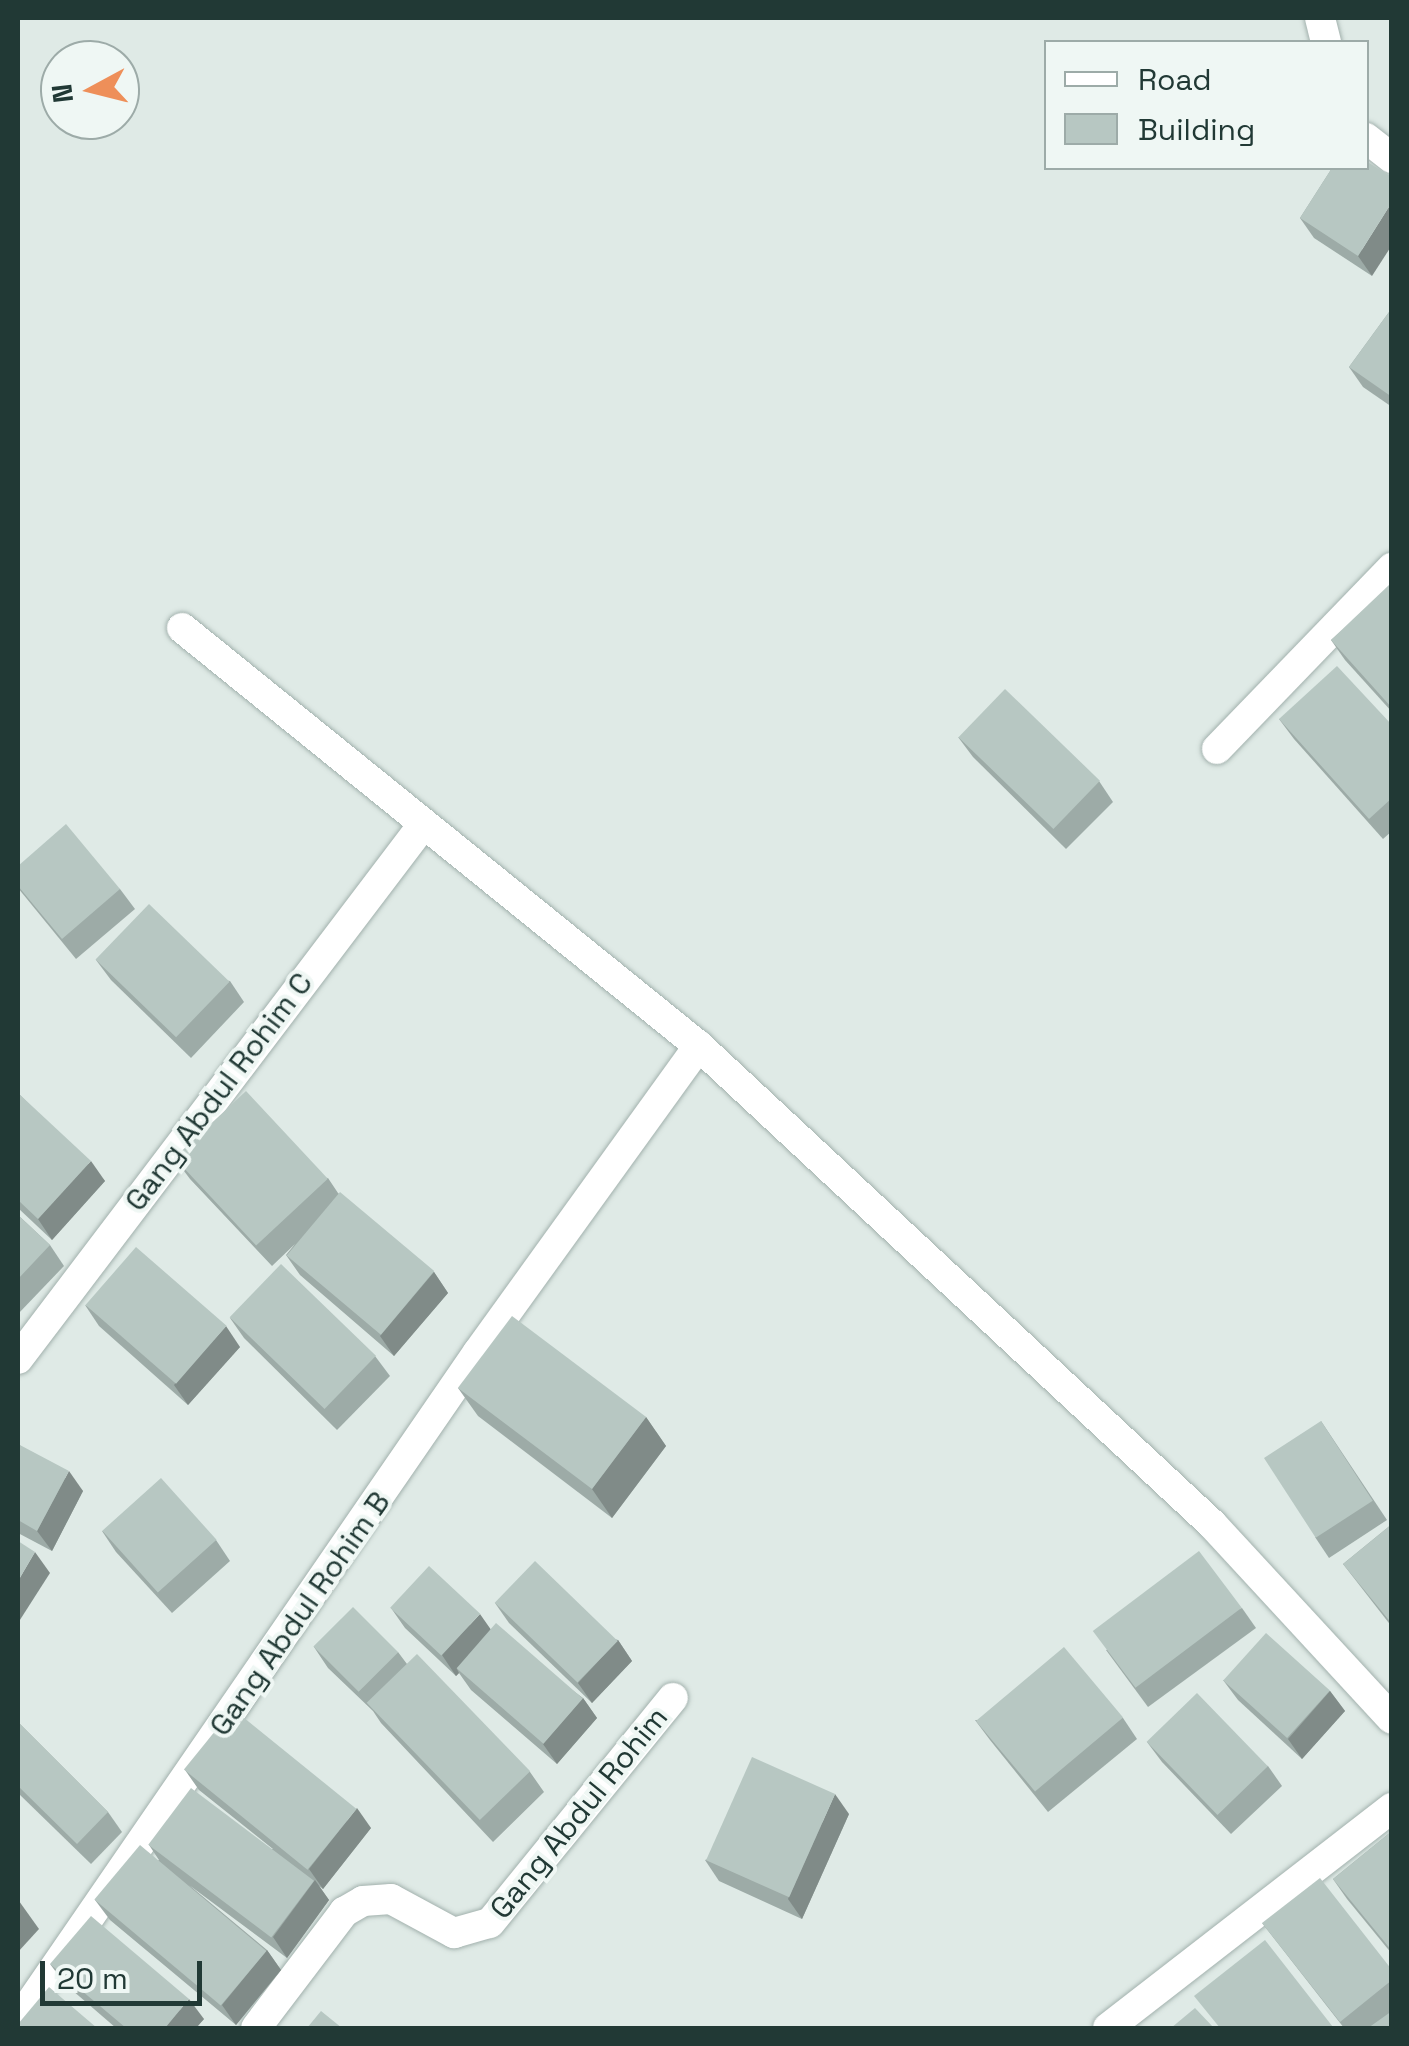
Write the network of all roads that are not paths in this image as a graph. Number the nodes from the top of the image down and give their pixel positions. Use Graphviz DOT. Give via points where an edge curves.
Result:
graph roads {
  1 [pos="1369,140"];
  2 [pos="1392,158"];
  3 [pos="1392,568"];
  4 [pos="182,628"];
  5 [pos="1218,749"];
  6 [pos="422,826"];
  7 [pos="698,1046"];
  8 [pos="18,1359"];
  9 [pos="673,1698"];
  10 [pos="1392,1719"];
  11 [pos="1392,1808"];
  12 [pos="18,2021"];
  13 [pos="256,2028"];
  14 [pos="1108,2028"];
  1 -- 2 [label="street"];
  3 -- 5 [label="street"];
  4 -- 6 [label="street"];
  6 -- 7 [label="street"];
  6 -- 8 [label="street, Gang Abdul Rohim C"];
  7 -- 10 [label="street" via="1212,1524"];
  7 -- 12 [label="street, Gang Abdul Rohim B" via="478,1352"];
  9 -- 13 [label="street, Gang Abdul Rohim" via="490,1922 454,1932 391,1899 363,1901 344,1912"];
  11 -- 14 [label="street"];
}
